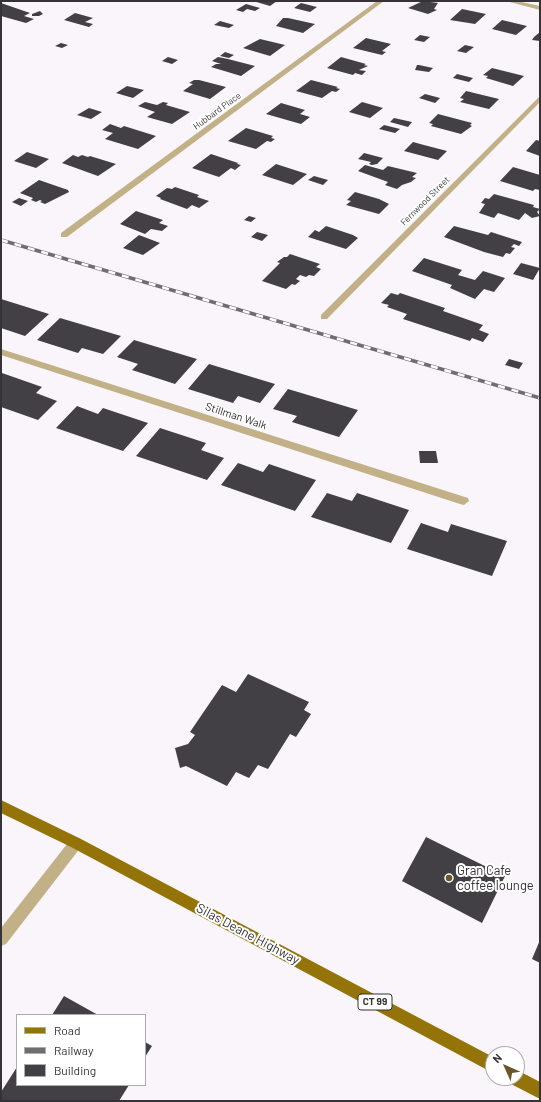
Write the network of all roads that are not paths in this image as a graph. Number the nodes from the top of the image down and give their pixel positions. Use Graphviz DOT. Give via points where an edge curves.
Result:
graph roads {
  1 [pos="381,1"];
  2 [pos="509,1"];
  3 [pos="540,8"];
  4 [pos="540,98"];
  5 [pos="64,234"];
  6 [pos="324,317"];
  7 [pos="1,352"];
  8 [pos="464,501"];
  9 [pos="1,806"];
  10 [pos="76,843"];
  11 [pos="1,939"];
  12 [pos="485,1061"];
  13 [pos="525,1083"];
  14 [pos="540,1091"];
  1 -- 5 [label="street, Hubbard Place"];
  2 -- 3 [label="street"];
  4 -- 6 [label="street, Fernwood Street"];
  7 -- 8 [label="street, Stillman Walk"];
  9 -- 10 [label="main road, Silas Deane Highway / CT 99"];
  10 -- 11 [label="street"];
  10 -- 12 [label="main road, Silas Deane Highway / CT 99"];
  13 -- 14 [label="main road"];
}
